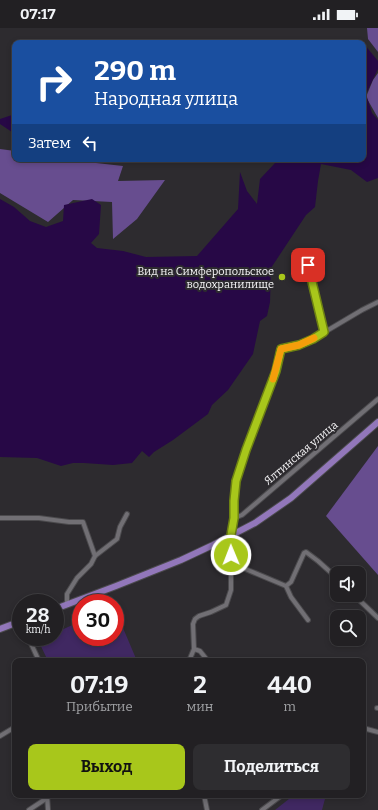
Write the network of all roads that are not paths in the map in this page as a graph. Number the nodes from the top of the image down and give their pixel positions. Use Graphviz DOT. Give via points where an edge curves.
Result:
graph roads {
  1 [pos="308,265"];
  2 [pos="378,302"];
  3 [pos="324,332"];
  4 [pos="378,399"];
  5 [pos="378,422"];
  6 [pos="127,514"];
  7 [pos="0,518"];
  8 [pos="234,518"];
  9 [pos="231,535"];
  10 [pos="95,556"];
  11 [pos="231,563"];
  12 [pos="330,571"];
  13 [pos="286,586"];
  14 [pos="361,602"];
  15 [pos="67,604"];
  16 [pos="64,605"];
  17 [pos="378,618"];
  18 [pos="308,620"];
  19 [pos="12,624"];
  20 [pos="0,629"];
  21 [pos="32,646"];
  22 [pos="194,649"];
  23 [pos="38,658"];
  24 [pos="190,658"];
  25 [pos="206,658"];
  26 [pos="12,729"];
  27 [pos="366,729"];
  28 [pos="378,732"];
  29 [pos="0,736"];
  30 [pos="46,798"];
  31 [pos="47,798"];
  32 [pos="205,798"];
  33 [pos="278,798"];
  34 [pos="29,810"];
  35 [pos="48,810"];
  36 [pos="207,810"];
  37 [pos="262,810"];
  1 -- 3 [label="street"];
  2 -- 3 [label="street"];
  3 -- 8 [label="street" via="299,345 281,349 276,371 236,481"];
  4 -- 8 [label="street, Ялтинская улица" via="242,515"];
  5 -- 9 [label="main road" via="291,498 255,523"];
  6 -- 10 [label="street" via="117,539"];
  7 -- 10 [label="street" via="83,522"];
  8 -- 9 [label="street"];
  9 -- 11 [label="street"];
  9 -- 15 [label="main road" via="180,560"];
  10 -- 15 [label="street" via="67,594"];
  11 -- 13 [label="street"];
  11 -- 22 [label="street" via="230,590 226,605 196,619 193,624"];
  12 -- 13 [label="street" via="306,552 291,582"];
  13 -- 18 [label="street"];
  14 -- 17 [label="street"];
  15 -- 16 [label="main road"];
  19 -- 20 [label="main road"];
  21 -- 23 [label="street"];
  22 -- 24 [label="street"];
  22 -- 25 [label="street" via="200,651"];
  26 -- 29 [label="street"];
  27 -- 28 [label="street"];
  30 -- 34 [label="street"];
  31 -- 35 [label="street"];
  32 -- 36 [label="street"];
  33 -- 37 [label="street"];
}
